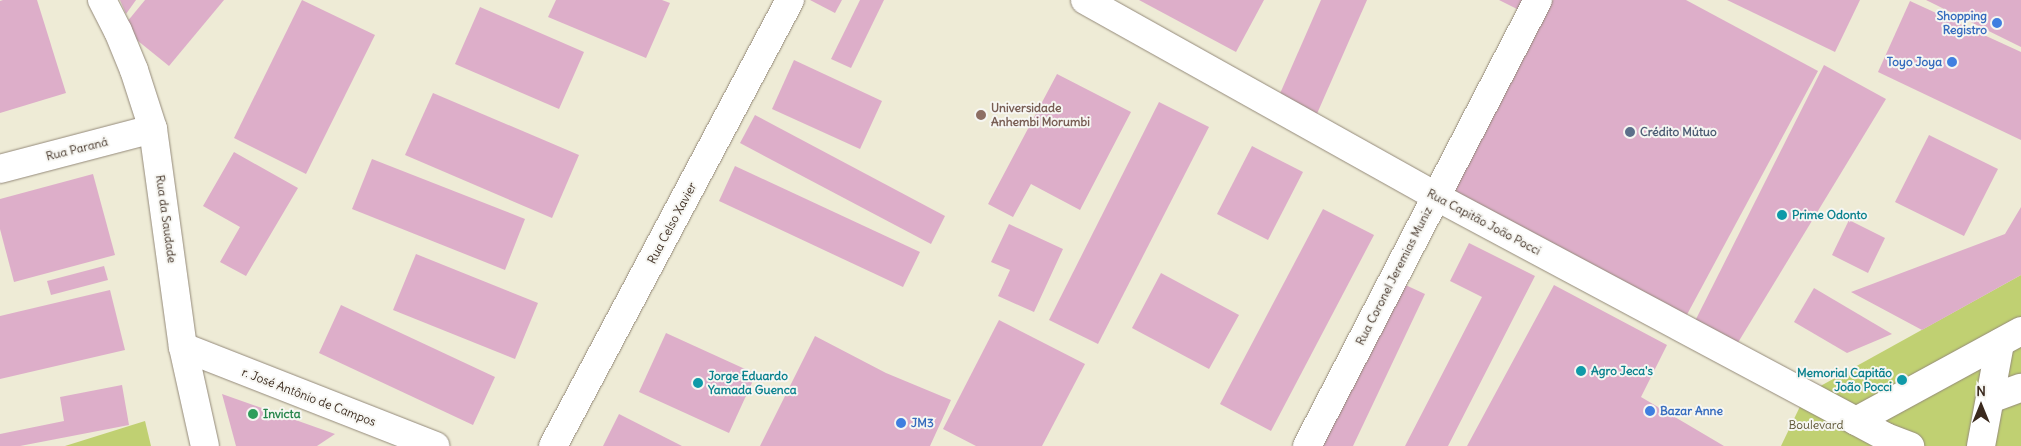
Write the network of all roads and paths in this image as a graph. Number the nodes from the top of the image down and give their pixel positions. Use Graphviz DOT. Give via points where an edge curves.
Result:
graph roads {
  1 [pos="102,0"];
  2 [pos="790,0"];
  3 [pos="1085,0"];
  4 [pos="1538,0"];
  5 [pos="153,130"];
  6 [pos="0,169"];
  7 [pos="1435,196"];
  8 [pos="2010,337"];
  9 [pos="184,348"];
  10 [pos="2021,388"];
  11 [pos="1990,399"];
  12 [pos="1856,421"];
  13 [pos="1889,443"];
  14 [pos="205,446"];
  15 [pos="435,446"];
  16 [pos="553,446"];
  17 [pos="1306,446"];
  18 [pos="1981,446"];
  1 -- 5 [label="street, Rua da Saudade" via="134,70"];
  2 -- 16 [label="street, Rua Celso Xavier"];
  3 -- 7 [label="street, Rua Capitão João Pocci"];
  4 -- 7 [label="street, Rua Coronel Jeremias Muniz"];
  5 -- 6 [label="street, Rua Paraná"];
  5 -- 9 [label="street, Rua da Saudade"];
  7 -- 12 [label="street, Rua Capitão João Pocci"];
  7 -- 17 [label="street, Rua Coronel Jeremias Muniz"];
  8 -- 11 [label="street"];
  8 -- 12 [label="street"];
  9 -- 14 [label="street, Rua da Saudade"];
  9 -- 15 [label="street, r. José Antônio de Campos"];
  10 -- 11 [label="street"];
  11 -- 18 [label="street"];
  12 -- 13 [label="street, Rua Capitão João Pocci"];
}
